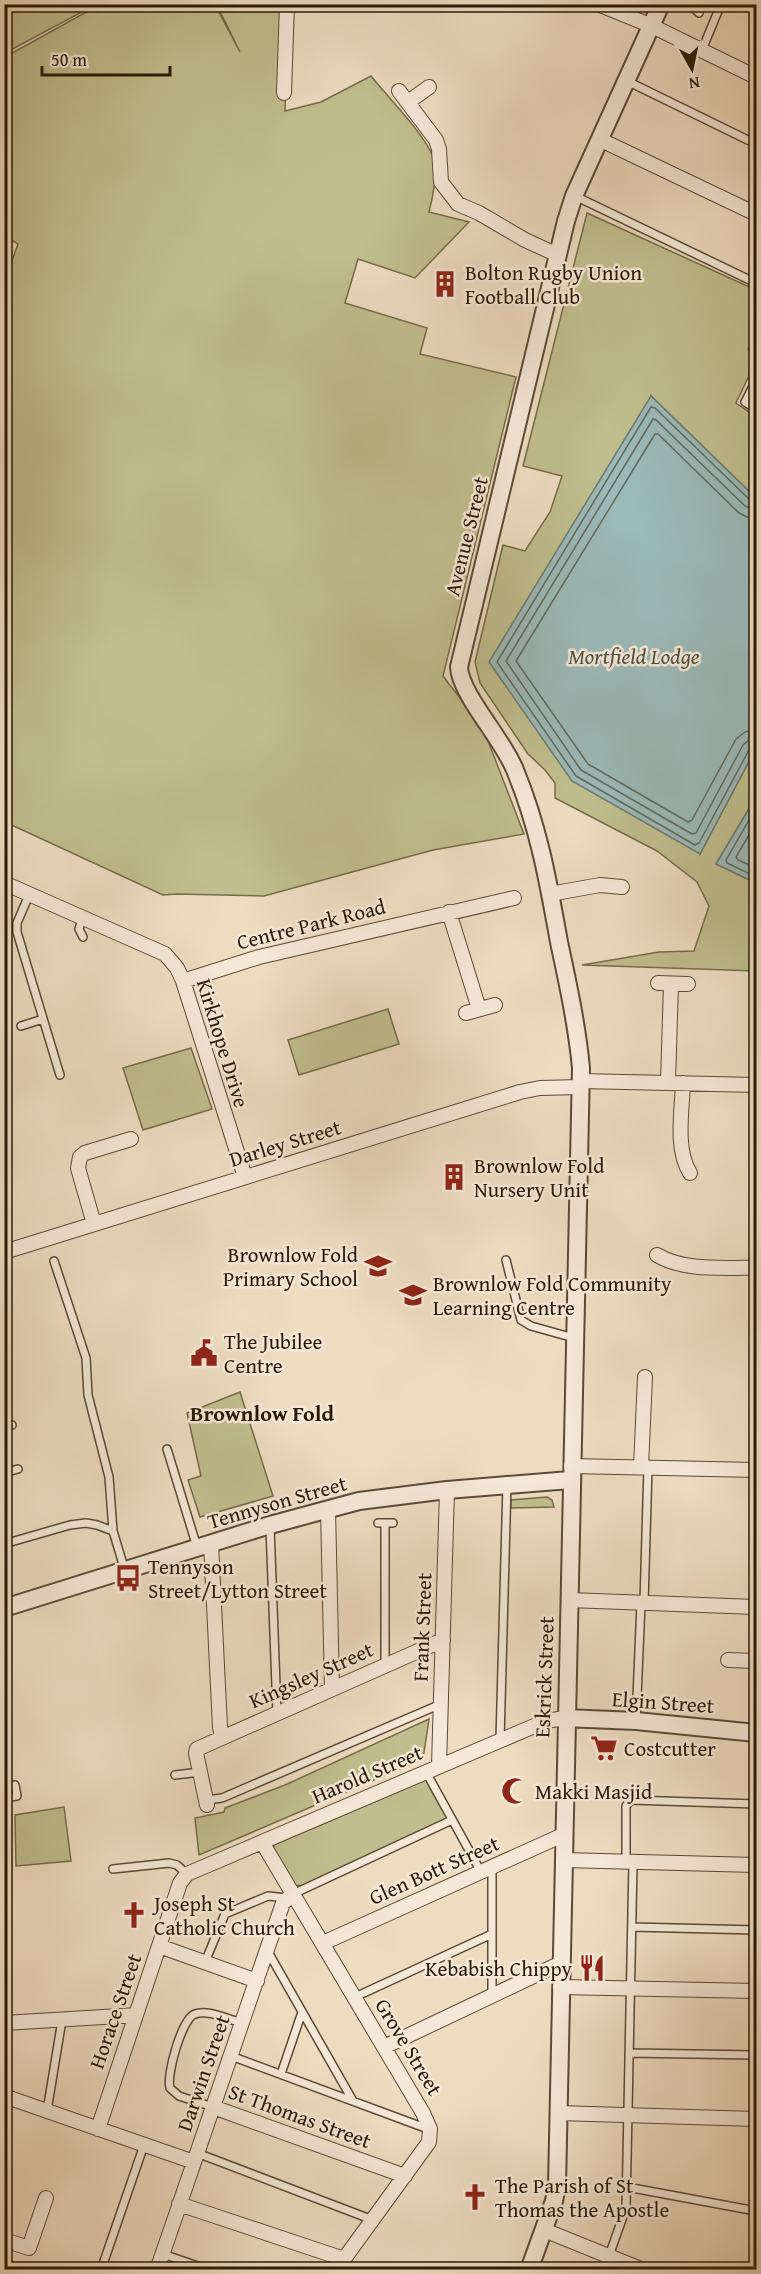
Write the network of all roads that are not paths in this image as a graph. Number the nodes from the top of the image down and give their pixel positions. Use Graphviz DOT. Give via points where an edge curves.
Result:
graph roads {
  1 [pos="287,4"];
  2 [pos="598,4"];
  3 [pos="661,4"];
  4 [pos="689,4"];
  5 [pos="721,4"];
  6 [pos="699,13"];
  7 [pos="652,26"];
  8 [pos="702,50"];
  9 [pos="755,73"];
  10 [pos="627,81"];
  11 [pos="429,87"];
  12 [pos="284,93"];
  13 [pos="601,140"];
  14 [pos="756,144"];
  15 [pos="574,196"];
  16 [pos="756,214"];
  17 [pos="558,255"];
  18 [pos="756,283"];
  19 [pos="756,380"];
  20 [pos="756,409"];
  21 [pos="4,883"];
  22 [pos="622,887"];
  23 [pos="550,894"];
  24 [pos="29,895"];
  25 [pos="514,898"];
  26 [pos="449,912"];
  27 [pos="82,919"];
  28 [pos="83,937"];
  29 [pos="183,981"];
  30 [pos="688,984"];
  31 [pos="495,1005"];
  32 [pos="44,1019"];
  33 [pos="21,1026"];
  34 [pos="60,1075"];
  35 [pos="668,1083"];
  36 [pos="683,1083"];
  37 [pos="581,1084"];
  38 [pos="756,1085"];
  39 [pos="131,1139"];
  40 [pos="690,1173"];
  41 [pos="245,1178"];
  42 [pos="94,1224"];
  43 [pos="4,1252"];
  44 [pos="657,1255"];
  45 [pos="506,1260"];
  46 [pos="54,1261"];
  47 [pos="756,1268"];
  48 [pos="574,1338"];
  49 [pos="645,1377"];
  50 [pos="167,1449"];
  51 [pos="645,1467"];
  52 [pos="18,1468"];
  53 [pos="756,1470"];
  54 [pos="4,1473"];
  55 [pos="571,1473"];
  56 [pos="507,1484"];
  57 [pos="447,1490"];
  58 [pos="328,1509"];
  59 [pos="393,1523"];
  60 [pos="270,1525"];
  61 [pos="112,1531"];
  62 [pos="4,1545"];
  63 [pos="205,1546"];
  64 [pos="125,1571"];
  65 [pos="569,1600"];
  66 [pos="642,1603"];
  67 [pos="756,1607"];
  68 [pos="4,1608"];
  69 [pos="443,1640"];
  70 [pos="728,1660"];
  71 [pos="756,1661"];
  72 [pos="385,1666"];
  73 [pos="332,1689"];
  74 [pos="441,1704"];
  75 [pos="277,1713"];
  76 [pos="566,1718"];
  77 [pos="636,1721"];
  78 [pos="756,1733"];
  79 [pos="222,1737"];
  80 [pos="500,1740"];
  81 [pos="439,1766"];
  82 [pos="200,1772"];
  83 [pos="426,1772"];
  84 [pos="175,1775"];
  85 [pos="15,1785"];
  86 [pos="4,1798"];
  87 [pos="206,1803"];
  88 [pos="756,1804"];
  89 [pos="452,1820"];
  90 [pos="563,1835"];
  91 [pos="262,1842"];
  92 [pos="562,1860"];
  93 [pos="630,1863"];
  94 [pos="756,1865"];
  95 [pos="113,1869"];
  96 [pos="486,1870"];
  97 [pos="187,1874"];
  98 [pos="290,1896"];
  99 [pos="632,1927"];
  100 [pos="756,1930"];
  101 [pos="492,1934"];
  102 [pos="322,1943"];
  103 [pos="159,1946"];
  104 [pos="267,1950"];
  105 [pos="205,1962"];
  106 [pos="561,1963"];
  107 [pos="257,1981"];
  108 [pos="560,1987"];
  109 [pos="630,1988"];
  110 [pos="756,1991"];
  111 [pos="492,1995"];
  112 [pos="355,1997"];
  113 [pos="302,2012"];
  114 [pos="136,2015"];
  115 [pos="62,2019"];
  116 [pos="4,2023"];
  117 [pos="242,2023"];
  118 [pos="384,2047"];
  119 [pos="629,2053"];
  120 [pos="756,2055"];
  121 [pos="231,2056"];
  122 [pos="281,2074"];
  123 [pos="4,2096"];
  124 [pos="353,2101"];
  125 [pos="213,2107"];
  126 [pos="48,2111"];
  127 [pos="558,2113"];
  128 [pos="627,2115"];
  129 [pos="756,2119"];
  130 [pos="98,2129"];
  131 [pos="430,2129"];
  132 [pos="144,2145"];
  133 [pos="196,2158"];
  134 [pos="405,2176"];
  135 [pos="627,2187"];
  136 [pos="46,2198"];
  137 [pos="179,2204"];
  138 [pos="756,2211"];
  139 [pos="373,2220"];
  140 [pos="544,2230"];
  141 [pos="4,2240"];
  142 [pos="162,2254"];
  143 [pos="607,2263"];
  144 [pos="340,2264"];
  145 [pos="101,2270"];
  146 [pos="157,2270"];
  147 [pos="209,2270"];
  148 [pos="529,2270"];
  149 [pos="644,2270"];
  1 -- 12 [label="street"];
  2 -- 7 [label="street"];
  3 -- 7 [label="street, Avenue Street"];
  4 -- 6 [label="lane"];
  5 -- 8 [label="lane"];
  7 -- 8 [label="street"];
  7 -- 10 [label="street, Avenue Street"];
  8 -- 9 [label="street"];
  10 -- 13 [label="street, Avenue Street"];
  10 -- 14 [label="lane"];
  11 -- 17 [label="street" via="404,96 436,140 441,182 458,204"];
  13 -- 15 [label="street, Avenue Street"];
  13 -- 16 [label="street"];
  15 -- 17 [label="street, Avenue Street"];
  15 -- 18 [label="lane"];
  17 -- 23 [label="street, Avenue Street" via="459,667 462,683 515,768 539,838"];
  19 -- 20 [label="lane" via="745,402"];
  21 -- 24 [label="street, Kirkhope Drive"];
  22 -- 23 [label="street" via="600,885"];
  23 -- 37 [label="street, Avenue Street" via="580,1053"];
  24 -- 27 [label="street, Kirkhope Drive"];
  24 -- 32 [label="lane" via="17,932"];
  25 -- 26 [label="street, Centre Park Road"];
  26 -- 29 [label="street, Centre Park Road" via="259,957"];
  26 -- 31 [label="street" via="472,1011"];
  27 -- 28 [label="lane" via="79,929"];
  27 -- 29 [label="street, Kirkhope Drive" via="165,954"];
  29 -- 41 [label="street, Kirkhope Drive"];
  30 -- 35 [label="street" via="665,983"];
  32 -- 33 [label="lane"];
  32 -- 34 [label="lane"];
  35 -- 36 [label="street, Darley Street"];
  35 -- 37 [label="street, Darley Street"];
  36 -- 38 [label="street, Darley Street"];
  36 -- 40 [label="street" via="682,1146"];
  37 -- 41 [label="street, Darley Street" via="520,1092"];
  37 -- 48 [label="street, Eskrick Street"];
  39 -- 42 [label="street" via="80,1157 78,1168"];
  41 -- 42 [label="street, Darley Street"];
  42 -- 43 [label="street, Darley Street"];
  44 -- 47 [label="street" via="684,1266"];
  45 -- 48 [label="lane" via="521,1320"];
  46 -- 61 [label="lane" via="86,1358 88,1395 109,1477"];
  48 -- 55 [label="street, Eskrick Street"];
  49 -- 51 [label="street"];
  50 -- 63 [label="lane"];
  51 -- 53 [label="street"];
  51 -- 55 [label="street"];
  51 -- 66 [label="lane"];
  52 -- 54 [label="lane"];
  55 -- 56 [label="street, Tennyson Street"];
  55 -- 65 [label="street, Eskrick Street"];
  56 -- 57 [label="street, Tennyson Street"];
  56 -- 80 [label="lane"];
  57 -- 58 [label="street, Tennyson Street" via="384,1497"];
  57 -- 69 [label="street, Frank Street"];
  58 -- 60 [label="street, Tennyson Street"];
  58 -- 73 [label="street"];
  59 -- 72 [label="lane" via="381,1523"];
  60 -- 63 [label="street, Tennyson Street"];
  60 -- 75 [label="lane"];
  61 -- 62 [label="lane" via="78,1524"];
  61 -- 64 [label="lane"];
  63 -- 64 [label="street, Tennyson Street"];
  63 -- 79 [label="street"];
  64 -- 68 [label="street, Tennyson Street"];
  65 -- 66 [label="street"];
  65 -- 76 [label="street, Eskrick Street"];
  66 -- 67 [label="street"];
  66 -- 77 [label="lane"];
  69 -- 72 [label="street, Kingsley Street"];
  69 -- 74 [label="street, Frank Street"];
  70 -- 71 [label="street"];
  72 -- 73 [label="street, Kingsley Street"];
  73 -- 75 [label="street, Kingsley Street"];
  74 -- 81 [label="street, Frank Street"];
  74 -- 87 [label="lane"];
  75 -- 79 [label="street, Kingsley Street"];
  76 -- 77 [label="street, Elgin Street"];
  76 -- 80 [label="street, Harold Street" via="550,1719"];
  76 -- 90 [label="street, Eskrick Street"];
  77 -- 78 [label="street, Elgin Street"];
  79 -- 82 [label="street, Kingsley Street" via="197,1749"];
  80 -- 81 [label="street, Harold Street"];
  81 -- 83 [label="street, Harold Street"];
  82 -- 84 [label="lane"];
  82 -- 87 [label="street"];
  83 -- 89 [label="lane"];
  83 -- 91 [label="street, Harold Street"];
  85 -- 86 [label="lane" via="17,1796"];
  88 -- 93 [label="lane" via="631,1800 626,1806"];
  89 -- 96 [label="lane"];
  89 -- 98 [label="lane"];
  90 -- 92 [label="street, Eskrick Street"];
  90 -- 96 [label="street, Glen Bott Street"];
  91 -- 97 [label="street, Harold Street"];
  91 -- 98 [label="street, Grove Street"];
  92 -- 93 [label="street"];
  92 -- 106 [label="street, Eskrick Street"];
  93 -- 94 [label="street"];
  93 -- 99 [label="lane"];
  95 -- 97 [label="lane" via="169,1863"];
  96 -- 101 [label="lane"];
  96 -- 102 [label="street, Glen Bott Street"];
  97 -- 103 [label="street, Horace Street" via="180,1883"];
  98 -- 102 [label="street, Grove Street"];
  98 -- 104 [label="street, Darwin Street" via="283,1904"];
  98 -- 105 [label="lane" via="268,1896 225,1914"];
  99 -- 100 [label="lane"];
  99 -- 109 [label="lane"];
  101 -- 111 [label="lane"];
  101 -- 112 [label="lane"];
  102 -- 112 [label="street, Grove Street"];
  103 -- 105 [label="street"];
  103 -- 114 [label="street, Horace Street"];
  104 -- 107 [label="street, Darwin Street"];
  104 -- 113 [label="lane"];
  105 -- 107 [label="street"];
  106 -- 108 [label="street, Eskrick Street"];
  106 -- 111 [label="street"];
  107 -- 117 [label="street, Darwin Street"];
  108 -- 109 [label="street"];
  108 -- 127 [label="street, Eskrick Street"];
  109 -- 110 [label="street"];
  109 -- 119 [label="lane"];
  111 -- 118 [label="street"];
  112 -- 118 [label="street, Grove Street"];
  113 -- 122 [label="lane"];
  113 -- 124 [label="lane"];
  114 -- 115 [label="street"];
  114 -- 130 [label="street, Horace Street"];
  115 -- 116 [label="street"];
  115 -- 126 [label="lane"];
  117 -- 121 [label="street, Darwin Street"];
  117 -- 125 [label="lane, St Thomas Street" via="203,2013 191,2016 184,2025 168,2075 170,2088 179,2096"];
  118 -- 131 [label="street, Grove Street"];
  119 -- 120 [label="lane"];
  119 -- 128 [label="lane"];
  121 -- 122 [label="lane"];
  121 -- 125 [label="street, Darwin Street"];
  122 -- 124 [label="lane"];
  123 -- 126 [label="street"];
  124 -- 131 [label="lane"];
  125 -- 133 [label="street, Darwin Street"];
  125 -- 134 [label="street, St Thomas Street"];
  126 -- 130 [label="street"];
  127 -- 128 [label="street"];
  127 -- 140 [label="street, Eskrick Street" via="556,2187"];
  128 -- 129 [label="street"];
  128 -- 135 [label="lane"];
  130 -- 132 [label="street"];
  131 -- 134 [label="street, Grove Street" via="429,2142"];
  132 -- 133 [label="street"];
  132 -- 145 [label="lane"];
  133 -- 137 [label="street, Darwin Street"];
  133 -- 139 [label="lane"];
  134 -- 139 [label="street, Grove Street"];
  135 -- 138 [label="lane"];
  135 -- 143 [label="lane" via="625,2215"];
  136 -- 141 [label="street" via="29,2248"];
  137 -- 142 [label="street, Darwin Street"];
  137 -- 144 [label="street"];
  139 -- 144 [label="street, Grove Street"];
  140 -- 143 [label="street"];
  140 -- 148 [label="street, Eskrick Street"];
  142 -- 146 [label="street, Darwin Street"];
  142 -- 147 [label="lane"];
  143 -- 149 [label="street"];
}
